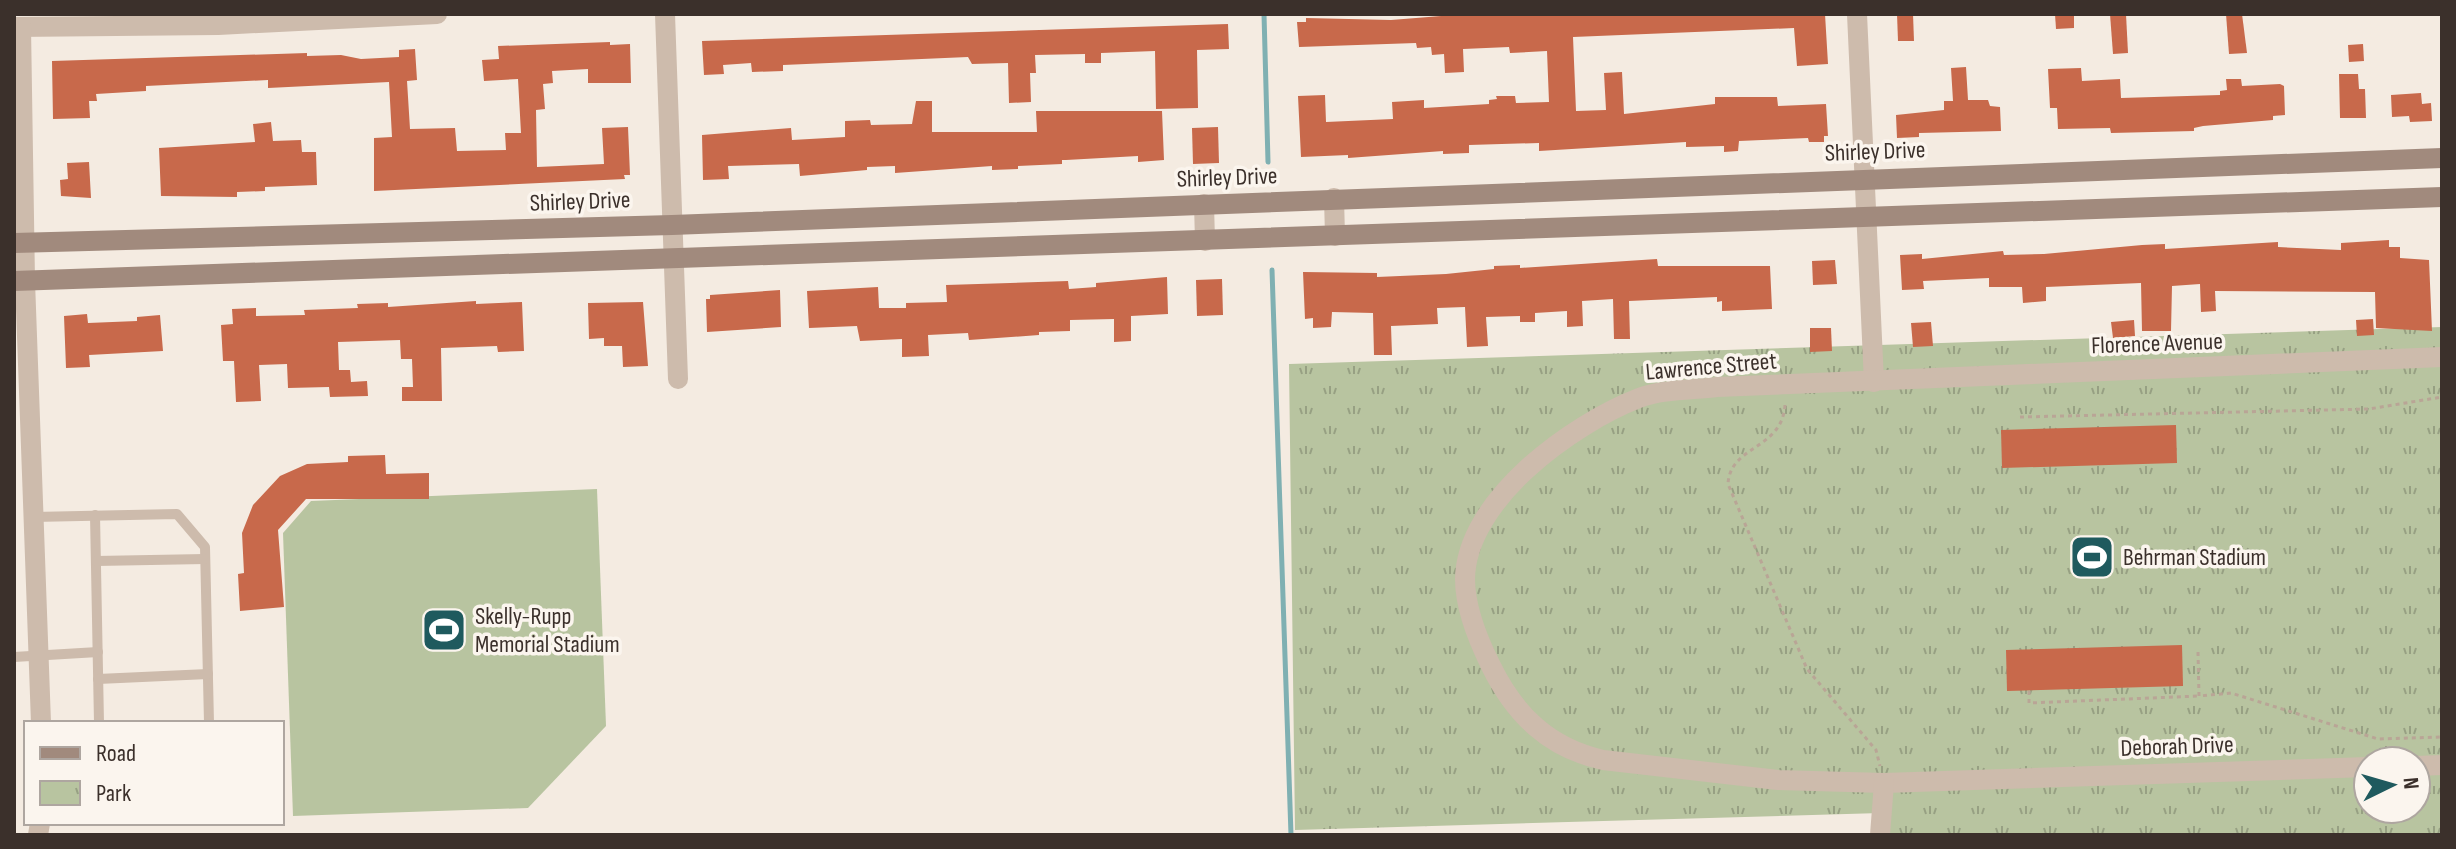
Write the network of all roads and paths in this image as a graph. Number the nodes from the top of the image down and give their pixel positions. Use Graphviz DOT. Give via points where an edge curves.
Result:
graph roads {
  1 [pos="437,14"];
  2 [pos="665,14"];
  3 [pos="1857,14"];
  4 [pos="217,19"];
  5 [pos="18,27"];
  6 [pos="2442,158"];
  7 [pos="1863,177"];
  8 [pos="2442,197"];
  9 [pos="1334,198"];
  10 [pos="1204,204"];
  11 [pos="1866,217"];
  12 [pos="672,225"];
  13 [pos="1335,236"];
  14 [pos="1205,241"];
  15 [pos="20,243"];
  16 [pos="673,260"];
  17 [pos="19,281"];
  18 [pos="2442,357"];
  19 [pos="678,379"];
  20 [pos="1874,382"];
  21 [pos="1784,385"];
  22 [pos="2442,397"];
  23 [pos="2020,417"];
  24 [pos="95,515"];
  25 [pos="33,517"];
  26 [pos="205,559"];
  27 [pos="96,561"];
  28 [pos="98,652"];
  29 [pos="2198,652"];
  30 [pos="14,657"];
  31 [pos="37,657"];
  32 [pos="208,674"];
  33 [pos="98,679"];
  34 [pos="2029,691"];
  35 [pos="2199,696"];
  36 [pos="41,721"];
  37 [pos="99,721"];
  38 [pos="209,721"];
  39 [pos="2442,737"];
  40 [pos="2352,767"];
  41 [pos="1987,777"];
  42 [pos="1884,783"];
  43 [pos="1880,835"];
  1 -- 4 [label="street"];
  2 -- 12 [label="street"];
  3 -- 7 [label="street"];
  4 -- 5 [label="street"];
  5 -- 15 [label="street"];
  6 -- 7 [label="street, Shirley Drive"];
  7 -- 9 [label="street, Shirley Drive"];
  7 -- 11 [label="street"];
  8 -- 11 [label="street"];
  9 -- 10 [label="street, Shirley Drive"];
  9 -- 13 [label="street"];
  10 -- 12 [label="street, Shirley Drive"];
  10 -- 14 [label="street"];
  11 -- 13 [label="street"];
  11 -- 20 [label="street"];
  12 -- 15 [label="street, Shirley Drive"];
  12 -- 16 [label="street"];
  13 -- 14 [label="street"];
  14 -- 16 [label="street"];
  15 -- 17 [label="street"];
  16 -- 17 [label="street"];
  16 -- 19 [label="street"];
  17 -- 25 [label="street"];
  18 -- 20 [label="street, Florence Avenue"];
  20 -- 21 [label="street, Lawrence Street"];
  21 -- 42 [label="path" via="1784,418 1767,441 1732,466 1728,484 1807,669 1876,750"];
  21 -- 42 [label="street, Lawrence Street" via="1641,397 1589,422 1545,452 1484,518 1472,541 1465,577 1468,603 1487,657 1522,716 1551,741 1579,755 1778,780"];
  22 -- 23 [label="path" via="2369,409"];
  24 -- 25 [label="lane"];
  24 -- 26 [label="lane" via="177,514 205,547"];
  24 -- 27 [label="lane"];
  25 -- 31 [label="street"];
  26 -- 27 [label="lane"];
  26 -- 32 [label="lane"];
  27 -- 28 [label="lane"];
  28 -- 31 [label="lane"];
  28 -- 33 [label="lane"];
  29 -- 35 [label="path"];
  30 -- 31 [label="lane"];
  31 -- 36 [label="street"];
  32 -- 33 [label="lane"];
  32 -- 38 [label="lane"];
  33 -- 37 [label="lane"];
  34 -- 35 [label="path" via="2029,703"];
  35 -- 39 [label="path" via="2231,693 2378,739"];
  40 -- 41 [label="street, Deborah Drive"];
  41 -- 42 [label="street, Lawrence Street"];
  42 -- 43 [label="street"];
}
